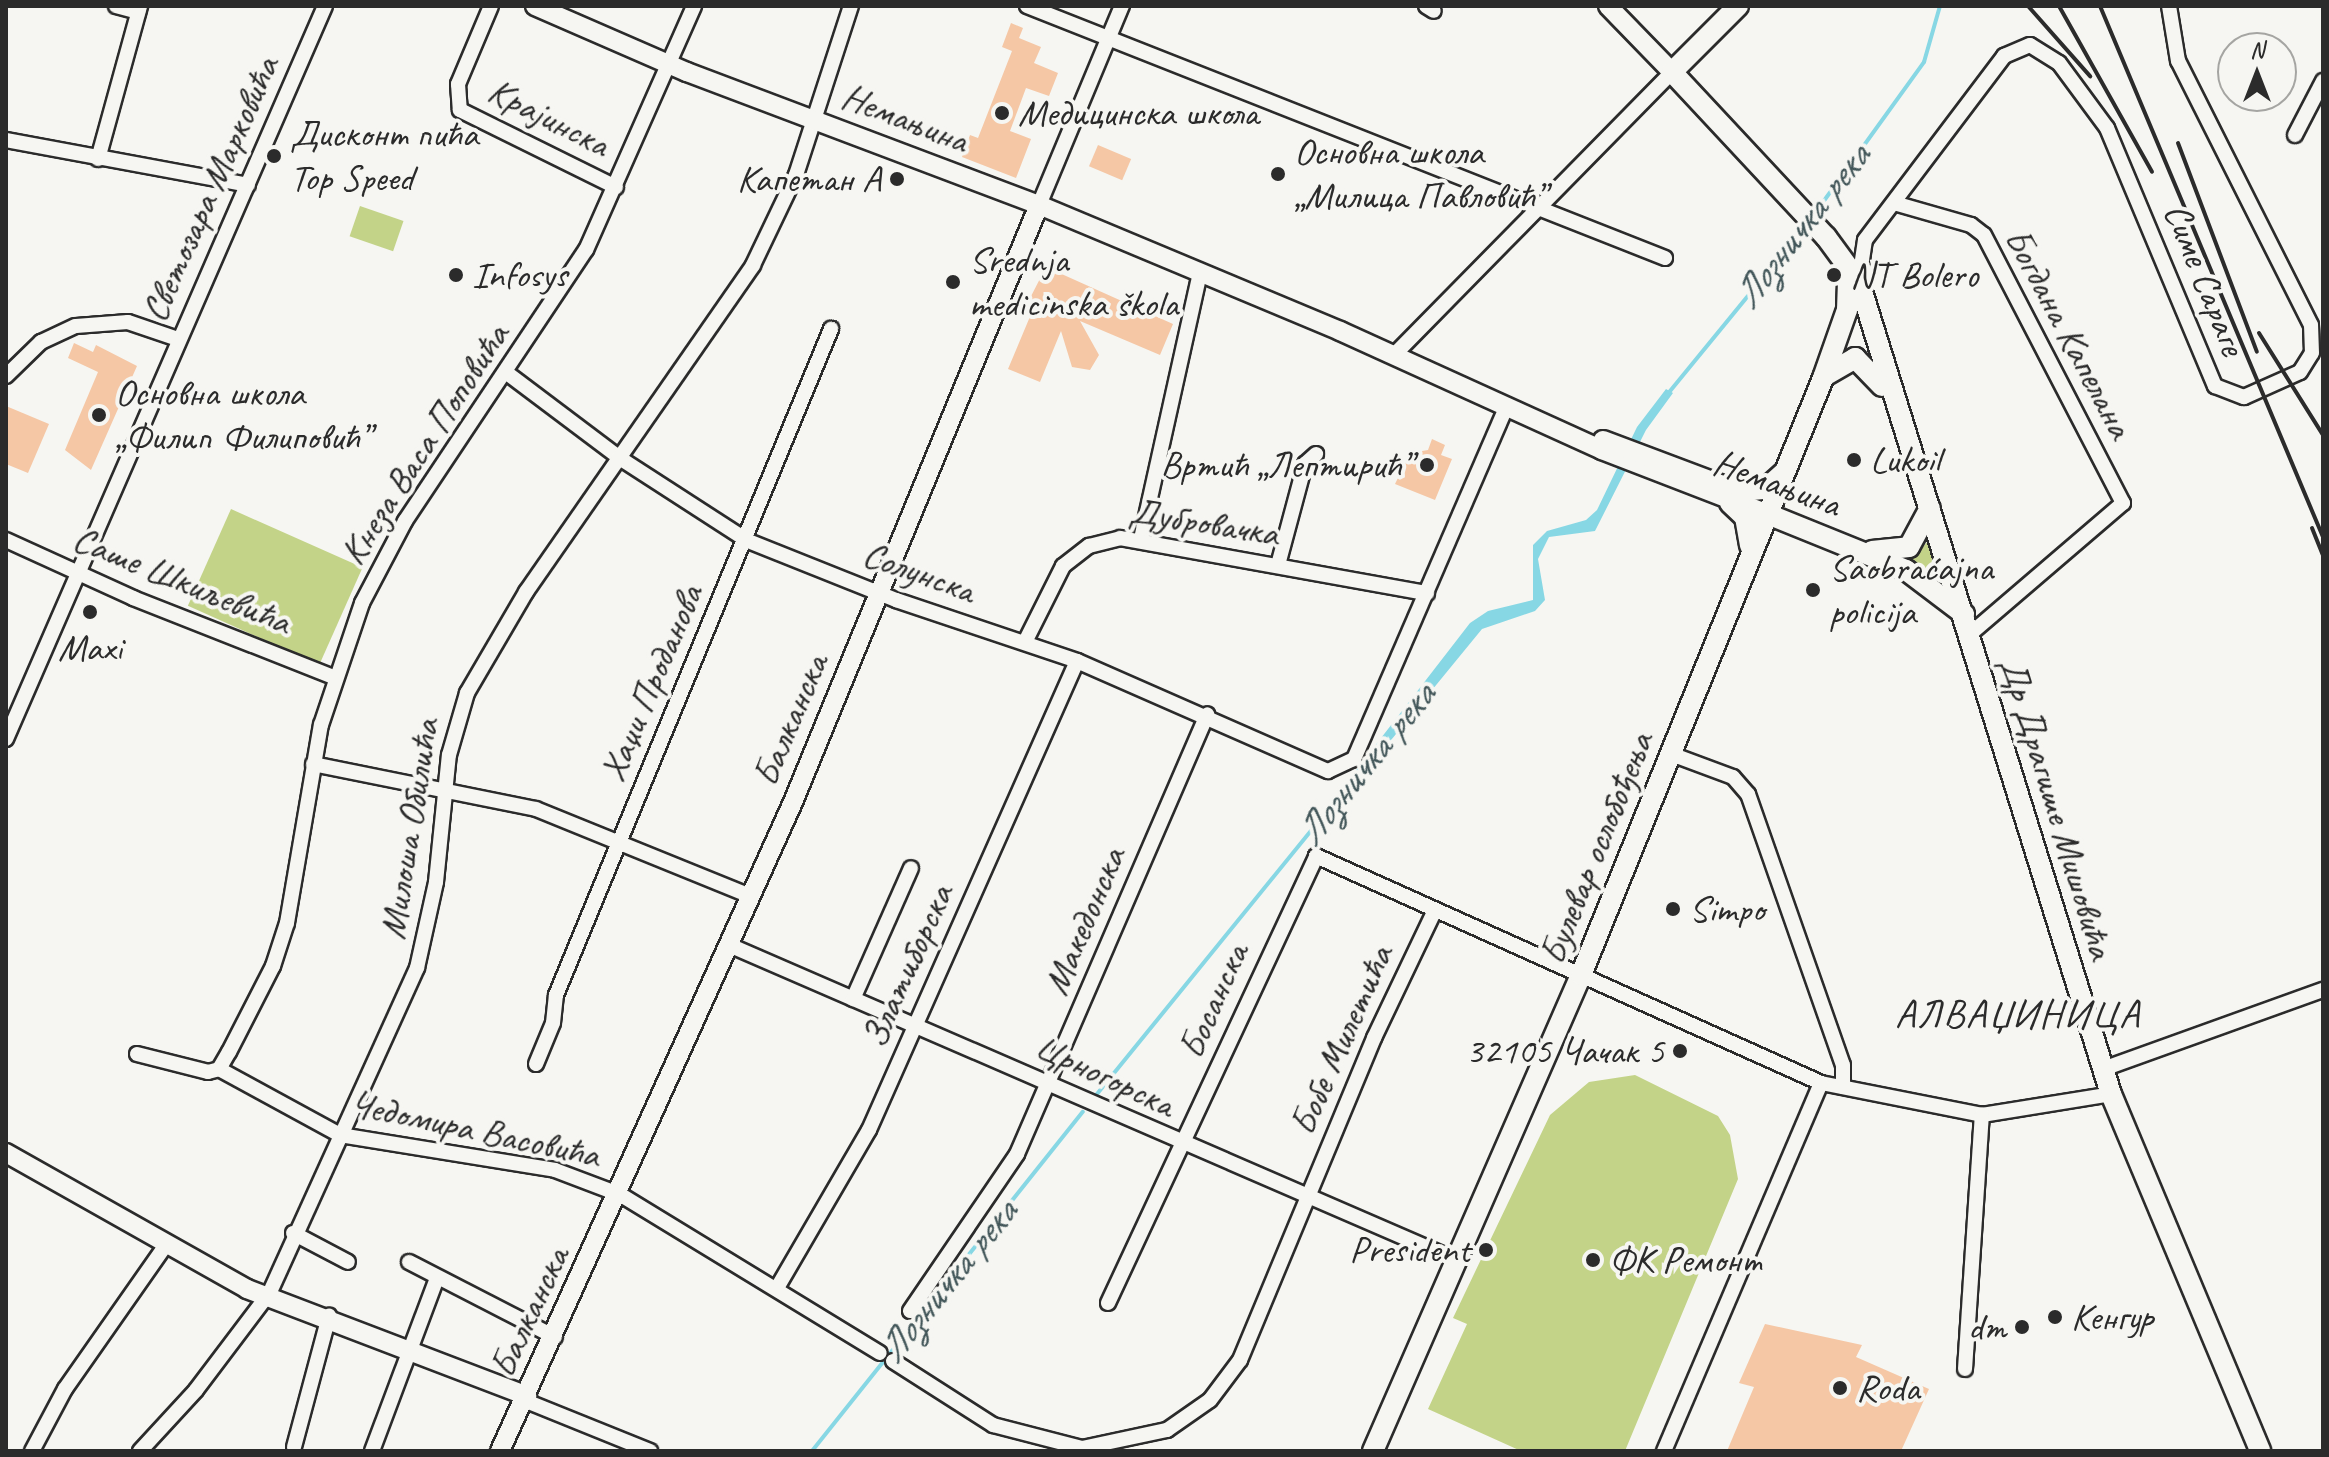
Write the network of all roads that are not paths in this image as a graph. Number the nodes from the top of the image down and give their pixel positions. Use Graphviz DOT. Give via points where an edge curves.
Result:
graph roads {
  1 [pos="116,6"];
  2 [pos="325,6"];
  3 [pos="491,6"];
  4 [pos="535,6"];
  5 [pos="694,6"];
  6 [pos="851,6"];
  7 [pos="1027,6"];
  8 [pos="1122,6"];
  9 [pos="1608,6"];
  10 [pos="1738,6"];
  11 [pos="2169,6"];
  12 [pos="139,9"];
  13 [pos="1107,39"];
  14 [pos="667,64"];
  15 [pos="1672,72"];
  16 [pos="2323,81"];
  17 [pos="814,120"];
  18 [pos="2295,135"];
  19 [pos="6,140"];
  20 [pos="98,159"];
  21 [pos="248,185"];
  22 [pos="616,187"];
  23 [pos="1894,203"];
  24 [pos="1039,205"];
  25 [pos="1538,210"];
  26 [pos="1865,240"];
  27 [pos="1665,258"];
  28 [pos="1842,258"];
  29 [pos="1200,272"];
  30 [pos="1859,282"];
  31 [pos="831,329"];
  32 [pos="178,339"];
  33 [pos="1394,355"];
  34 [pos="507,373"];
  35 [pos="6,376"];
  36 [pos="1823,378"];
  37 [pos="1890,397"];
  38 [pos="1507,406"];
  39 [pos="1559,428"];
  40 [pos="1316,454"];
  41 [pos="621,459"];
  42 [pos="1780,478"];
  43 [pos="1730,503"];
  44 [pos="1930,508"];
  45 [pos="1765,513"];
  46 [pos="1804,528"];
  47 [pos="1141,539"];
  48 [pos="6,540"];
  49 [pos="746,540"];
  50 [pos="1860,549"];
  51 [pos="1750,554"];
  52 [pos="1278,565"];
  53 [pos="82,576"];
  54 [pos="1427,593"];
  55 [pos="881,594"];
  56 [pos="1964,614"];
  57 [pos="1968,636"];
  58 [pos="1025,642"];
  59 [pos="1077,661"];
  60 [pos="334,677"];
  61 [pos="1207,714"];
  62 [pos="6,739"];
  63 [pos="1671,754"];
  64 [pos="313,764"];
  65 [pos="445,787"];
  66 [pos="619,840"];
  67 [pos="911,868"];
  68 [pos="750,896"];
  69 [pos="1435,910"];
  70 [pos="729,945"];
  71 [pos="1581,975"];
  72 [pos="2323,990"];
  73 [pos="853,999"];
  74 [pos="914,1026"];
  75 [pos="137,1054"];
  76 [pos="536,1064"];
  77 [pos="219,1069"];
  78 [pos="2103,1069"];
  79 [pos="1049,1083"];
  80 [pos="1821,1083"];
  81 [pos="1843,1087"];
  82 [pos="2111,1094"];
  83 [pos="1982,1115"];
  84 [pos="340,1135"];
  85 [pos="1183,1147"];
  86 [pos="6,1153"];
  87 [pos="621,1195"];
  88 [pos="1307,1197"];
  89 [pos="293,1233"];
  90 [pos="165,1246"];
  91 [pos="1456,1260"];
  92 [pos="348,1262"];
  93 [pos="409,1262"];
  94 [pos="436,1281"];
  95 [pos="777,1288"];
  96 [pos="270,1292"];
  97 [pos="1108,1303"];
  98 [pos="910,1311"];
  99 [pos="329,1316"];
  100 [pos="555,1337"];
  101 [pos="410,1346"];
  102 [pos="1965,1369"];
  103 [pos="526,1398"];
  104 [pos="294,1447"];
  105 [pos="32,1451"];
  106 [pos="140,1451"];
  107 [pos="372,1451"];
  108 [pos="500,1451"];
  109 [pos="650,1451"];
  110 [pos="1373,1451"];
  111 [pos="1664,1451"];
  112 [pos="2260,1451"];
  1 -- 12 [label="street"];
  2 -- 21 [label="street, Светозара Марковића"];
  3 -- 22 [label="street, Крајинска" via="456,102 460,110"];
  4 -- 14 [label="street, Немањина"];
  5 -- 14 [label="street, Кнеза Васа Поповића"];
  6 -- 17 [label="street, Милоша Обилића"];
  7 -- 13 [label="street"];
  8 -- 13 [label="street, Балканска"];
  9 -- 15 [label="street, Др Драгише Мишовића"];
  10 -- 15 [label="main road"];
  11 -- 23 [label="street, Симе Сараге" via="2178,61 2311,325 2311,356 2294,377 2244,397 2215,386 2107,128 2059,63 2038,47 2023,45 2004,56"];
  12 -- 20 [label="street"];
  13 -- 24 [label="street, Балканска"];
  13 -- 25 [label="street"];
  14 -- 17 [label="street, Немањина"];
  14 -- 22 [label="street, Кнеза Васа Поповића"];
  15 -- 25 [label="street"];
  15 -- 28 [label="main road, Др Драгише Мишовића"];
  16 -- 18 [label="street"];
  17 -- 24 [label="street, Немањина"];
  17 -- 41 [label="street, Милоша Обилића" via="753,265"];
  19 -- 20 [label="street"];
  20 -- 21 [label="street"];
  21 -- 32 [label="street, Светозара Марковића"];
  22 -- 34 [label="street, Кнеза Васа Поповића" via="586,250"];
  23 -- 26 [label="street, Симе Сараге"];
  23 -- 57 [label="street, Богдана Капелана" via="1971,225 1984,235 2123,503"];
  24 -- 29 [label="street, Немањина"];
  24 -- 55 [label="street, Балканска"];
  25 -- 27 [label="street"];
  25 -- 33 [label="street"];
  26 -- 28 [label="street, Симе Сараге"];
  26 -- 30 [label="street, Симе Сараге"];
  28 -- 30 [label="main road, Др Драгише Мишовића"];
  28 -- 36 [label="main road, Булевар ослобођења" via="1847,310"];
  29 -- 33 [label="street, Немањина"];
  29 -- 47 [label="street"];
  30 -- 37 [label="main road, Др Драгише Мишовића"];
  31 -- 49 [label="street, Хаџи Проданова"];
  32 -- 35 [label="street" via="128,322 76,326 41,342"];
  32 -- 53 [label="street, Светозара Марковића"];
  33 -- 38 [label="street, Немањина"];
  34 -- 41 [label="street, Солунска"];
  34 -- 60 [label="street, Кнеза Васа Поповића" via="399,533 362,603"];
  36 -- 37 [label="main road" via="1837,364 1855,358"];
  36 -- 42 [label="main road, Булевар ослобођења"];
  37 -- 44 [label="main road, Др Драгише Мишовића"];
  38 -- 39 [label="street, Немањина"];
  38 -- 54 [label="street"];
  39 -- 42 [label="street, Немањина" via="1741,492 1763,490"];
  39 -- 43 [label="street, Немањина"];
  40 -- 52 [label="street" via="1305,464"];
  41 -- 49 [label="street, Солунска"];
  41 -- 65 [label="street, Милоша Обилића" via="480,667 455,726"];
  42 -- 45 [label="main road, Булевар ослобођења"];
  42 -- 46 [label="main road"];
  43 -- 45 [label="street, Немањина"];
  43 -- 51 [label="main road" via="1748,524"];
  44 -- 50 [label="main road" via="1909,547"];
  44 -- 56 [label="main road, Др Драгише Мишовића"];
  45 -- 46 [label="main road, Немањина"];
  45 -- 51 [label="main road, Булевар ослобођења"];
  46 -- 50 [label="main road, Немањина"];
  46 -- 51 [label="main road" via="1779,530"];
  47 -- 52 [label="street, Дубровачка"];
  47 -- 58 [label="street, Дубровачка" via="1104,540 1063,566"];
  48 -- 53 [label="street, Саше Шкиљевића"];
  49 -- 55 [label="street, Солунска"];
  49 -- 66 [label="street, Хаџи Проданова"];
  50 -- 56 [label="main road, Немањина" via="1924,580"];
  51 -- 63 [label="main road, Булевар ослобођења"];
  52 -- 54 [label="street, Дубровачка"];
  53 -- 60 [label="street, Саше Шкиљевића"];
  53 -- 62 [label="street, Светозара Марковића"];
  54 -- 61 [label="street, Солунска" via="1354,759 1342,768 1322,770"];
  55 -- 58 [label="street, Солунска"];
  55 -- 68 [label="street, Балканска"];
  56 -- 57 [label="main road, Др Драгише Мишовића"];
  57 -- 78 [label="main road, Др Драгише Мишовића"];
  58 -- 59 [label="street, Солунска"];
  59 -- 61 [label="street, Солунска"];
  59 -- 74 [label="street, Златиборска"];
  60 -- 64 [label="street, Кнеза Васа Поповића"];
  61 -- 79 [label="street, Македонска"];
  63 -- 71 [label="main road, Булевар ослобођења"];
  63 -- 81 [label="street" via="1733,777 1748,794 1843,1065"];
  64 -- 65 [label="street"];
  64 -- 77 [label="street, Кнеза Васа Поповића" via="287,923 273,966"];
  65 -- 66 [label="street" via="536,809"];
  65 -- 84 [label="street, Милоша Обилића" via="436,882 417,968"];
  66 -- 68 [label="street"];
  66 -- 76 [label="street, Хаџи Проданова" via="556,995 553,1023"];
  67 -- 73 [label="street"];
  68 -- 70 [label="street, Балканска"];
  69 -- 71 [label="street"];
  69 -- 85 [label="street, Босанска" via="1316,856"];
  69 -- 88 [label="street, Бобе Милетића"];
  70 -- 73 [label="street, Црногорска"];
  70 -- 87 [label="street, Балканска"];
  71 -- 80 [label="street"];
  71 -- 91 [label="main road, Булевар ослобођења"];
  72 -- 78 [label="street"];
  73 -- 74 [label="street, Црногорска"];
  74 -- 79 [label="street, Црногорска"];
  74 -- 95 [label="street, Златиборска" via="869,1130"];
  75 -- 77 [label="street" via="208,1072"];
  77 -- 84 [label="street, Чедомира Васовића"];
  78 -- 82 [label="main road, Др Драгише Мишовића"];
  79 -- 85 [label="street, Црногорска"];
  79 -- 98 [label="street, Македонска" via="997,1189"];
  80 -- 81 [label="street"];
  80 -- 111 [label="street"];
  81 -- 83 [label="street"];
  82 -- 83 [label="street"];
  82 -- 112 [label="main road, Др Драгише Мишовића"];
  83 -- 102 [label="street"];
  84 -- 87 [label="street, Чедомира Васовића" via="555,1170"];
  84 -- 89 [label="street, Милоша Обилића"];
  85 -- 88 [label="street, Црногорска"];
  85 -- 97 [label="street, Босанска"];
  86 -- 90 [label="street"];
  87 -- 95 [label="street, Чедомира Васовића"];
  87 -- 100 [label="street, Балканска"];
  88 -- 91 [label="street, Црногорска"];
  88 -- 95 [label="street, Чедомира Васовића" via="1240,1360 1210,1400 1167,1430 1082,1448 1022,1437"];
  89 -- 92 [label="street"];
  89 -- 96 [label="street, Милоша Обилића"];
  90 -- 96 [label="street" via="247,1289"];
  90 -- 105 [label="street" via="65,1389"];
  91 -- 110 [label="main road, Булевар ослобођења"];
  93 -- 94 [label="street"];
  94 -- 100 [label="street"];
  94 -- 101 [label="street"];
  96 -- 99 [label="street"];
  96 -- 106 [label="street, Милоша Обилића"];
  99 -- 101 [label="street"];
  99 -- 104 [label="street"];
  100 -- 103 [label="street, Балканска"];
  101 -- 103 [label="street"];
  101 -- 107 [label="street"];
  103 -- 108 [label="street, Балканска"];
  103 -- 109 [label="street"];
}
